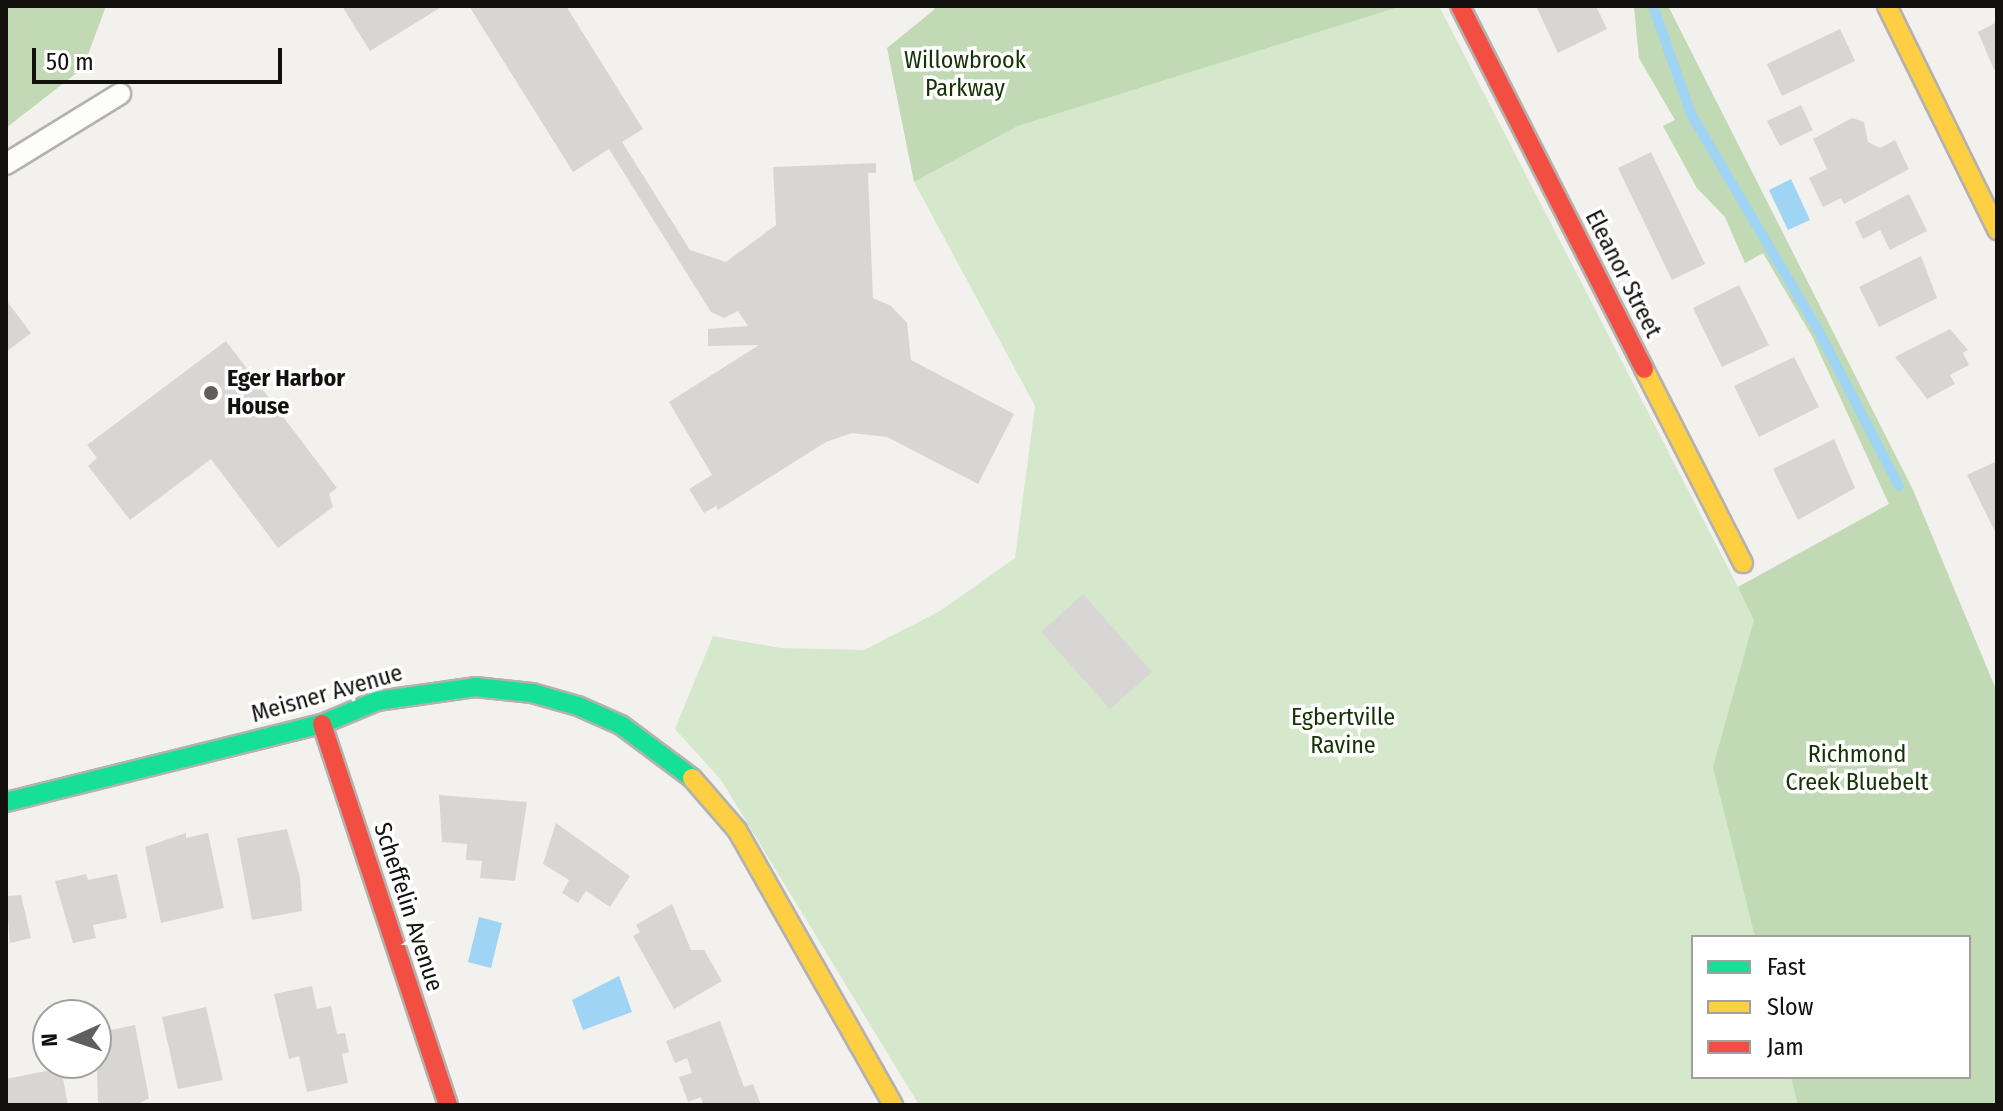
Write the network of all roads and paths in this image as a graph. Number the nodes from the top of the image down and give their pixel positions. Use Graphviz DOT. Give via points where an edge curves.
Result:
graph roads {
  1 [pos="1460,6"];
  2 [pos="1887,6"];
  3 [pos="120,94"];
  4 [pos="6,164"];
  5 [pos="1997,230"];
  6 [pos="1743,563"];
  7 [pos="322,724"];
  8 [pos="6,802"];
  9 [pos="448,1105"];
  10 [pos="893,1105"];
  1 -- 6 [label="street, Eleanor Street"];
  2 -- 5 [label="street"];
  3 -- 4 [label="lane"];
  7 -- 8 [label="street, Meisner Avenue"];
  7 -- 9 [label="street, Scheffelin Avenue"];
  7 -- 10 [label="street, Meisner Avenue" via="377,701 475,687 532,693 578,706 634,733 681,767 737,830"];
}
